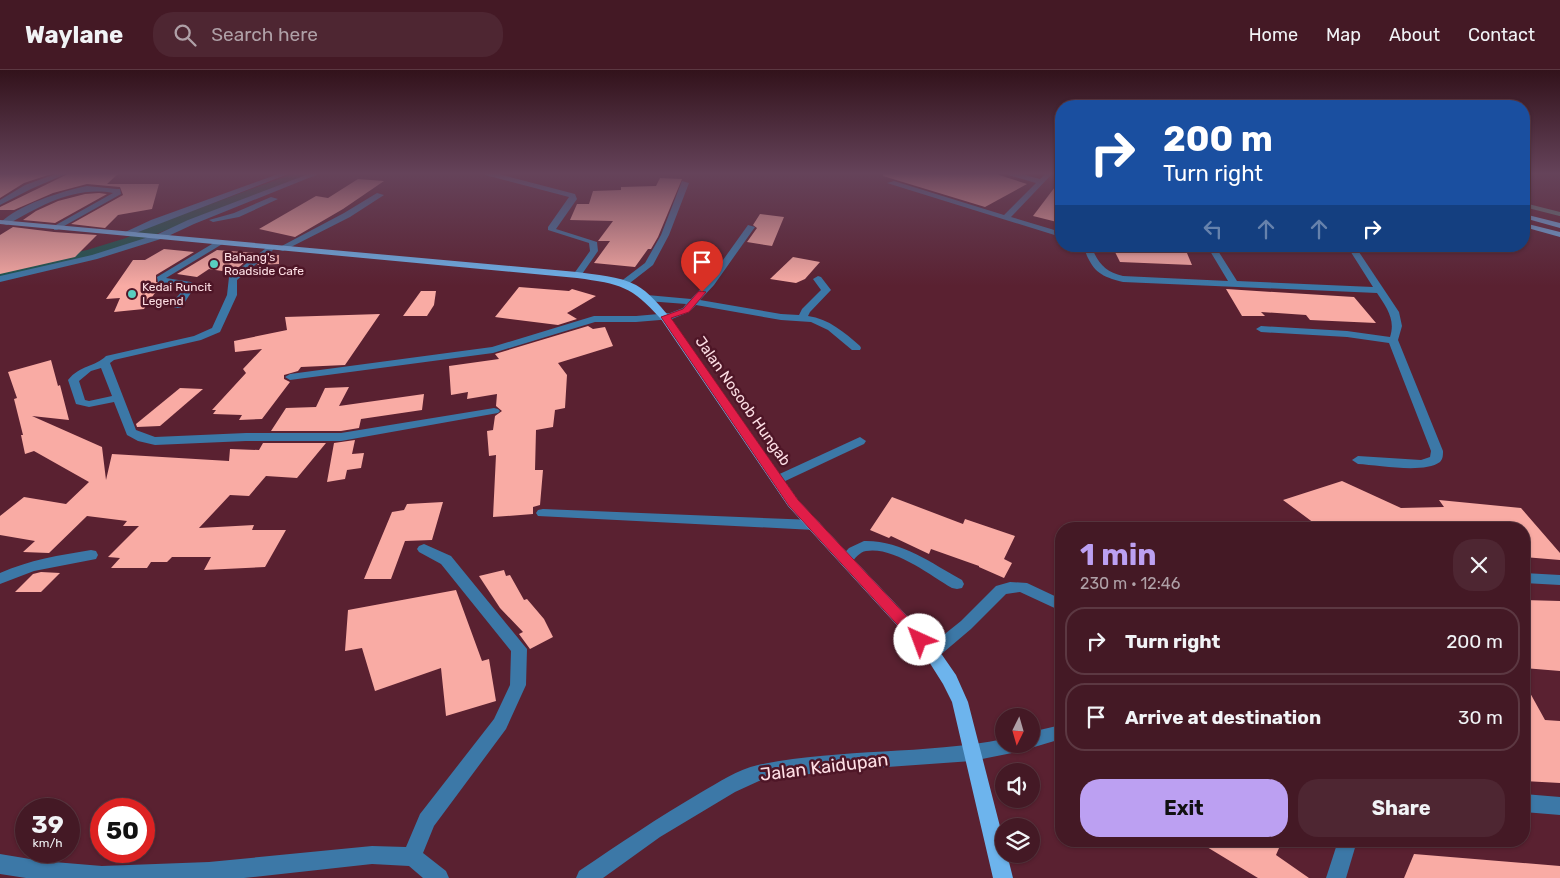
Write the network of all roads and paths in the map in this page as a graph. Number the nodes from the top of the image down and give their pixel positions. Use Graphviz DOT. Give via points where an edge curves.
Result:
graph roads {
  1 [pos="25,211"];
  2 [pos="89,211"];
  3 [pos="185,211"];
  4 [pos="220,211"];
  5 [pos="244,211"];
  6 [pos="354,211"];
  7 [pos="564,211"];
  8 [pos="674,211"];
  9 [pos="981,211"];
  10 [pos="1012,211"];
  11 [pos="1005,218"];
  12 [pos="1530,218"];
  13 [pos="2,222"];
  14 [pos="191,222"];
  15 [pos="1560,226"];
  16 [pos="1530,227"];
  17 [pos="57,228"];
  18 [pos="751,228"];
  19 [pos="1055,233"];
  20 [pos="127,234"];
  21 [pos="1560,235"];
  22 [pos="155,236"];
  23 [pos="220,243"];
  24 [pos="275,248"];
  25 [pos="1089,252"];
  26 [pos="1215,252"];
  27 [pos="1355,252"];
  28 [pos="577,275"];
  29 [pos="0,279"];
  30 [pos="818,279"];
  31 [pos="1234,283"];
  32 [pos="623,284"];
  33 [pos="1380,290"];
  34 [pos="647,298"];
  35 [pos="693,302"];
  36 [pos="178,306"];
  37 [pos="665,317"];
  38 [pos="803,318"];
  39 [pos="1261,330"];
  40 [pos="1393,340"];
  41 [pos="856,348"];
  42 [pos="104,363"];
  43 [pos="290,377"];
  44 [pos="117,398"];
  45 [pos="494,411"];
  46 [pos="860,441"];
  47 [pos="1358,460"];
  48 [pos="777,480"];
  49 [pos="542,512"];
  50 [pos="814,525"];
  51 [pos="424,549"];
  52 [pos="91,555"];
  53 [pos="846,559"];
  54 [pos="1530,578"];
  55 [pos="0,579"];
  56 [pos="1560,580"];
  57 [pos="956,584"];
  58 [pos="1055,602"];
  59 [pos="932,653"];
  60 [pos="1055,734"];
  61 [pos="1040,738"];
  62 [pos="995,748"];
  63 [pos="972,753"];
  64 [pos="1530,804"];
  65 [pos="1560,806"];
  66 [pos="1346,847"];
  67 [pos="412,857"];
  68 [pos="0,864"];
  69 [pos="439,878"];
  70 [pos="586,878"];
  71 [pos="1003,878"];
  72 [pos="1336,878"];
  1 -- 13 [label="street"];
  2 -- 17 [label="street"];
  3 -- 20 [label="street"];
  4 -- 14 [label="street"];
  5 -- 14 [label="street"];
  6 -- 24 [label="street"];
  7 -- 28 [label="street" via="552,230 593,242 594,251"];
  8 -- 32 [label="street" via="648,265"];
  9 -- 11 [label="street"];
  10 -- 11 [label="street"];
  11 -- 19 [label="street"];
  12 -- 15 [label="main road"];
  13 -- 17 [label="main road, Jalan Nosoob Hungab"];
  14 -- 22 [label="street"];
  16 -- 21 [label="main road"];
  17 -- 20 [label="main road, Jalan Nosoob Hungab"];
  18 -- 35 [label="street" via="725,266"];
  20 -- 22 [label="main road, Jalan Nosoob Hungab"];
  22 -- 23 [label="main road, Jalan Nosoob Hungab"];
  22 -- 29 [label="street" via="94,257"];
  23 -- 24 [label="main road, Jalan Nosoob Hungab"];
  23 -- 36 [label="street" via="162,277 161,280 191,285"];
  24 -- 28 [label="main road, Jalan Nosoob Hungab"];
  24 -- 42 [label="street" via="246,266 232,280 232,295 216,330 197,338 110,358"];
  25 -- 31 [label="street" via="1096,268 1112,276 1138,280"];
  26 -- 31 [label="street"];
  27 -- 33 [label="street"];
  28 -- 32 [label="main road, Jalan Nosoob Hungab"];
  30 -- 38 [label="street" via="826,290 805,310"];
  31 -- 33 [label="street"];
  32 -- 34 [label="main road, Jalan Nosoob Hungab" via="640,291"];
  33 -- 40 [label="street" via="1398,322"];
  34 -- 35 [label="street"];
  34 -- 37 [label="main road, Jalan Nosoob Hungab"];
  35 -- 37 [label="street" via="686,310"];
  35 -- 38 [label="street" via="783,318"];
  37 -- 43 [label="street" via="594,320 493,350"];
  37 -- 48 [label="main road, Jalan Nosoob Hungab"];
  38 -- 41 [label="street" via="822,323"];
  39 -- 40 [label="street" via="1347,334"];
  40 -- 47 [label="street" via="1437,451 1436,459 1422,464"];
  42 -- 44 [label="street"];
  42 -- 44 [label="street" via="87,369 73,380 80,402 90,404"];
  44 -- 45 [label="street" via="131,432 155,441 246,436 341,437"];
  46 -- 48 [label="street"];
  48 -- 50 [label="main road, Jalan Nosoob Hungab"];
  49 -- 50 [label="street"];
  50 -- 53 [label="main road, Jalan Nosoob Hungab"];
  51 -- 67 [label="street" via="446,560 519,649 518,684 500,724 427,820"];
  52 -- 55 [label="street" via="38,564"];
  53 -- 57 [label="street" via="854,550 865,546 883,548 907,555"];
  53 -- 59 [label="main road, Jalan Nosoob Hungab"];
  54 -- 56 [label="street"];
  58 -- 59 [label="street" via="1022,587 1001,590"];
  59 -- 63 [label="main road, Jalan Nosoob Hungab" via="960,702"];
  60 -- 61 [label="street"];
  62 -- 63 [label="street, Jalan Kaidupan"];
  63 -- 70 [label="street, Jalan Kaidupan" via="831,763 757,773 728,786 653,831"];
  63 -- 71 [label="main road, Jalan Nosoob Hungab"];
  64 -- 65 [label="street"];
  66 -- 72 [label="street"];
  67 -- 68 [label="street" via="372,855 209,872 102,876"];
  67 -- 69 [label="street"];
}
